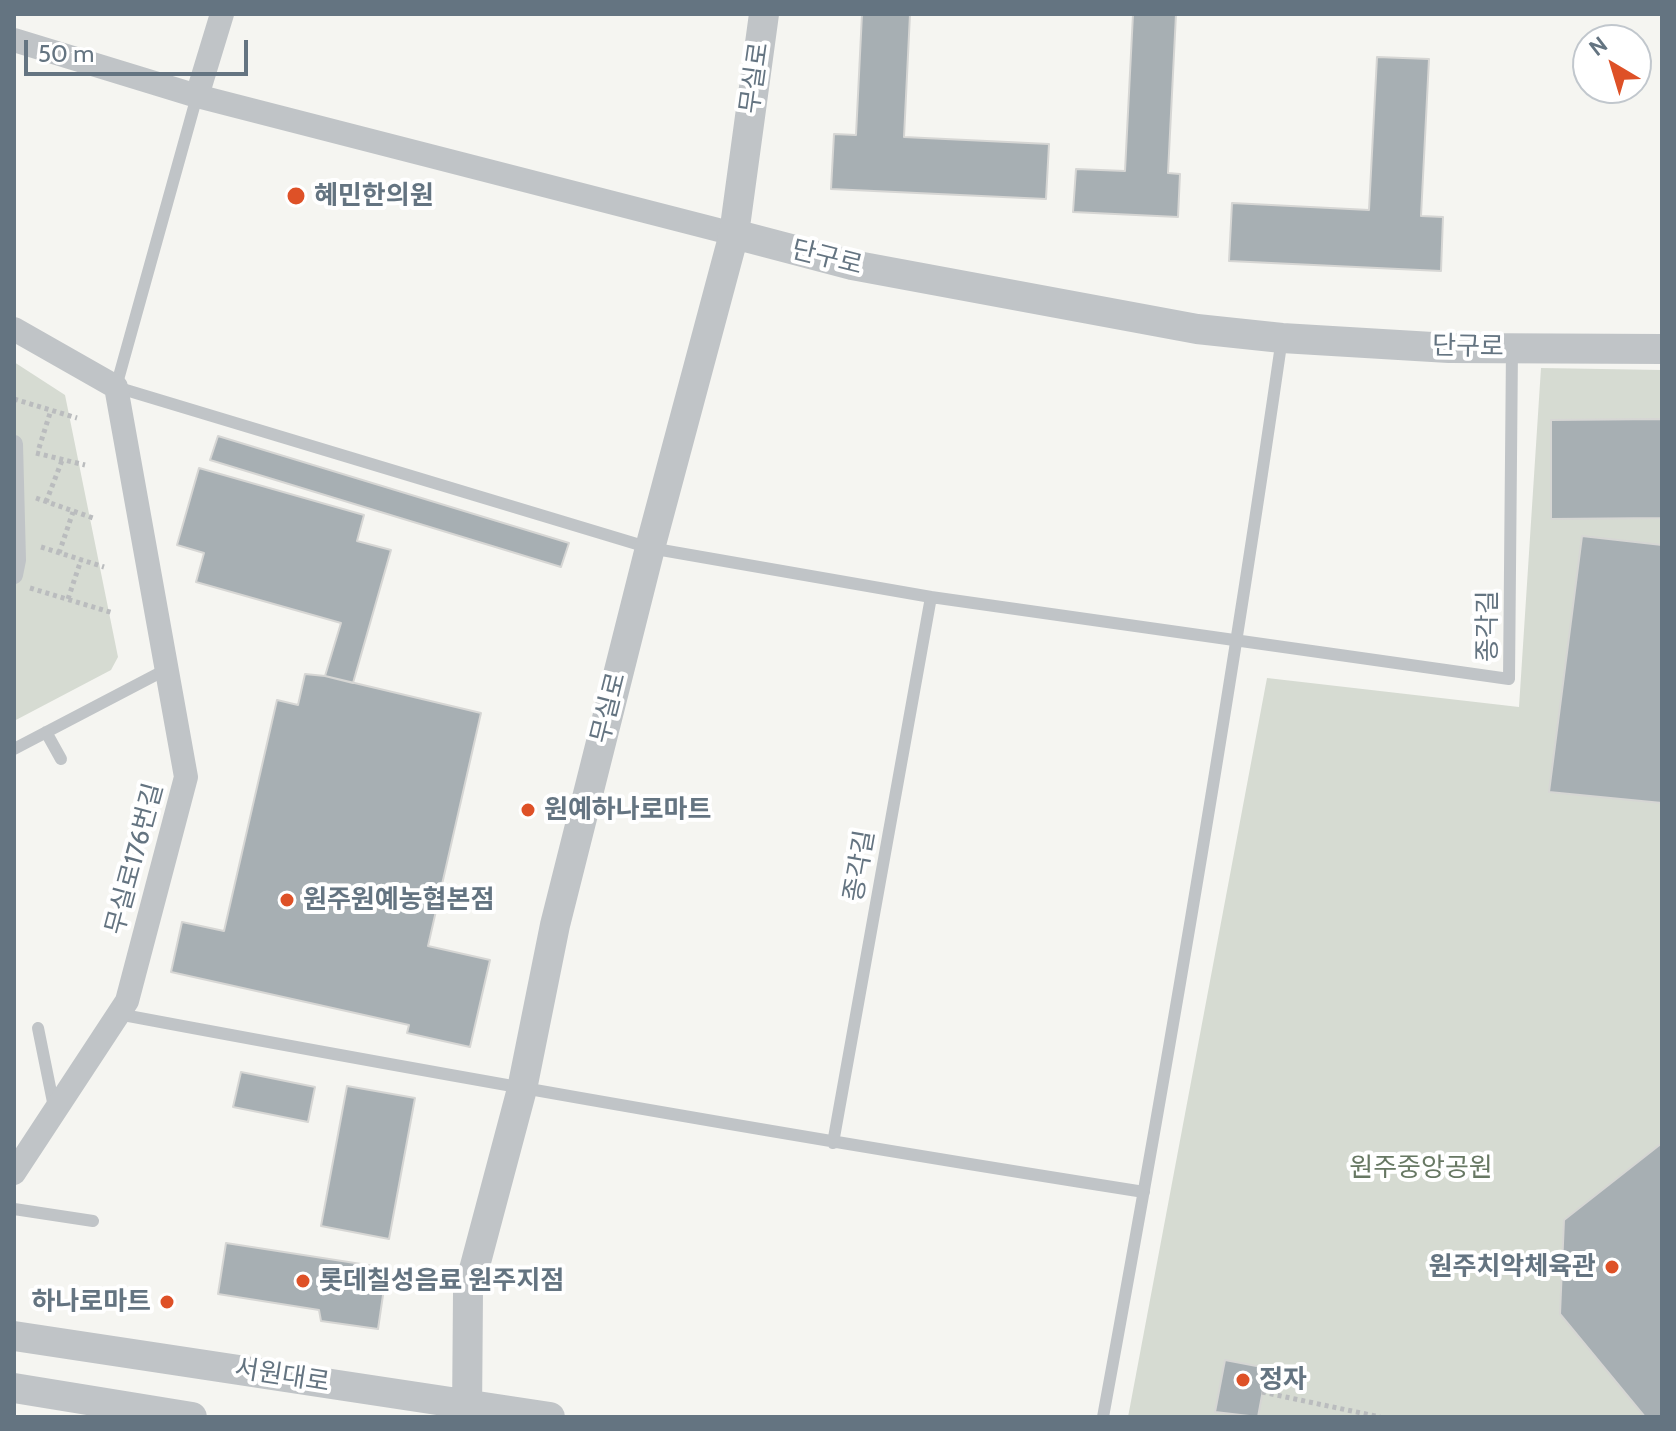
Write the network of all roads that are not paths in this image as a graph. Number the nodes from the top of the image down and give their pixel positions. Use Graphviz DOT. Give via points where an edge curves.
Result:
graph roads {
  1 [pos="222,14"];
  2 [pos="764,14"];
  3 [pos="14,40"];
  4 [pos="197,96"];
  5 [pos="734,234"];
  6 [pos="14,329"];
  7 [pos="1282,338"];
  8 [pos="1512,348"];
  9 [pos="1662,349"];
  10 [pos="116,387"];
  11 [pos="15,446"];
  12 [pos="16,491"];
  13 [pos="650,548"];
  14 [pos="21,581"];
  15 [pos="931,597"];
  16 [pos="1238,642"];
  17 [pos="167,669"];
  18 [pos="46,732"];
  19 [pos="14,749"];
  20 [pos="61,759"];
  21 [pos="118,1014"];
  22 [pos="38,1028"];
  23 [pos="522,1089"];
  24 [pos="55,1111"];
  25 [pos="833,1143"];
  26 [pos="14,1173"];
  27 [pos="1144,1192"];
  28 [pos="14,1209"];
  29 [pos="93,1221"];
  30 [pos="14,1336"];
  31 [pos="14,1388"];
  32 [pos="467,1410"];
  33 [pos="192,1417"];
  34 [pos="550,1417"];
  35 [pos="1103,1417"];
  1 -- 4 [label="street"];
  2 -- 5 [label="street, 무실로"];
  3 -- 4 [label="street, 단구로"];
  4 -- 5 [label="street, 단구로"];
  4 -- 10 [label="lane"];
  5 -- 7 [label="street, 단구로" via="852,265 1197,329"];
  5 -- 13 [label="street, 무실로"];
  6 -- 10 [label="street"];
  7 -- 8 [label="street, 단구로"];
  7 -- 16 [label="lane"];
  8 -- 9 [label="street, 단구로"];
  8 -- 16 [label="lane, 종각길" via="1509,679"];
  10 -- 13 [label="lane"];
  10 -- 17 [label="street, 무실로176번길"];
  11 -- 12 [label="street"];
  12 -- 14 [label="street"];
  13 -- 15 [label="lane, 종각길"];
  13 -- 23 [label="street, 무실로" via="555,925"];
  15 -- 16 [label="lane, 종각길"];
  15 -- 25 [label="lane, 종각길"];
  16 -- 27 [label="lane"];
  17 -- 18 [label="lane"];
  17 -- 21 [label="street, 무실로176번길" via="186,777 127,1001"];
  18 -- 19 [label="lane"];
  18 -- 20 [label="lane"];
  21 -- 23 [label="lane"];
  21 -- 24 [label="street, 무실로176번길"];
  22 -- 24 [label="lane"];
  23 -- 25 [label="lane"];
  23 -- 32 [label="street, 무실로" via="468,1292"];
  24 -- 26 [label="street, 무실로176번길"];
  25 -- 27 [label="lane"];
  27 -- 35 [label="lane"];
  28 -- 29 [label="lane"];
  30 -- 32 [label="street, 서원대로"];
  31 -- 33 [label="street"];
  32 -- 34 [label="street, 서원대로"];
}
